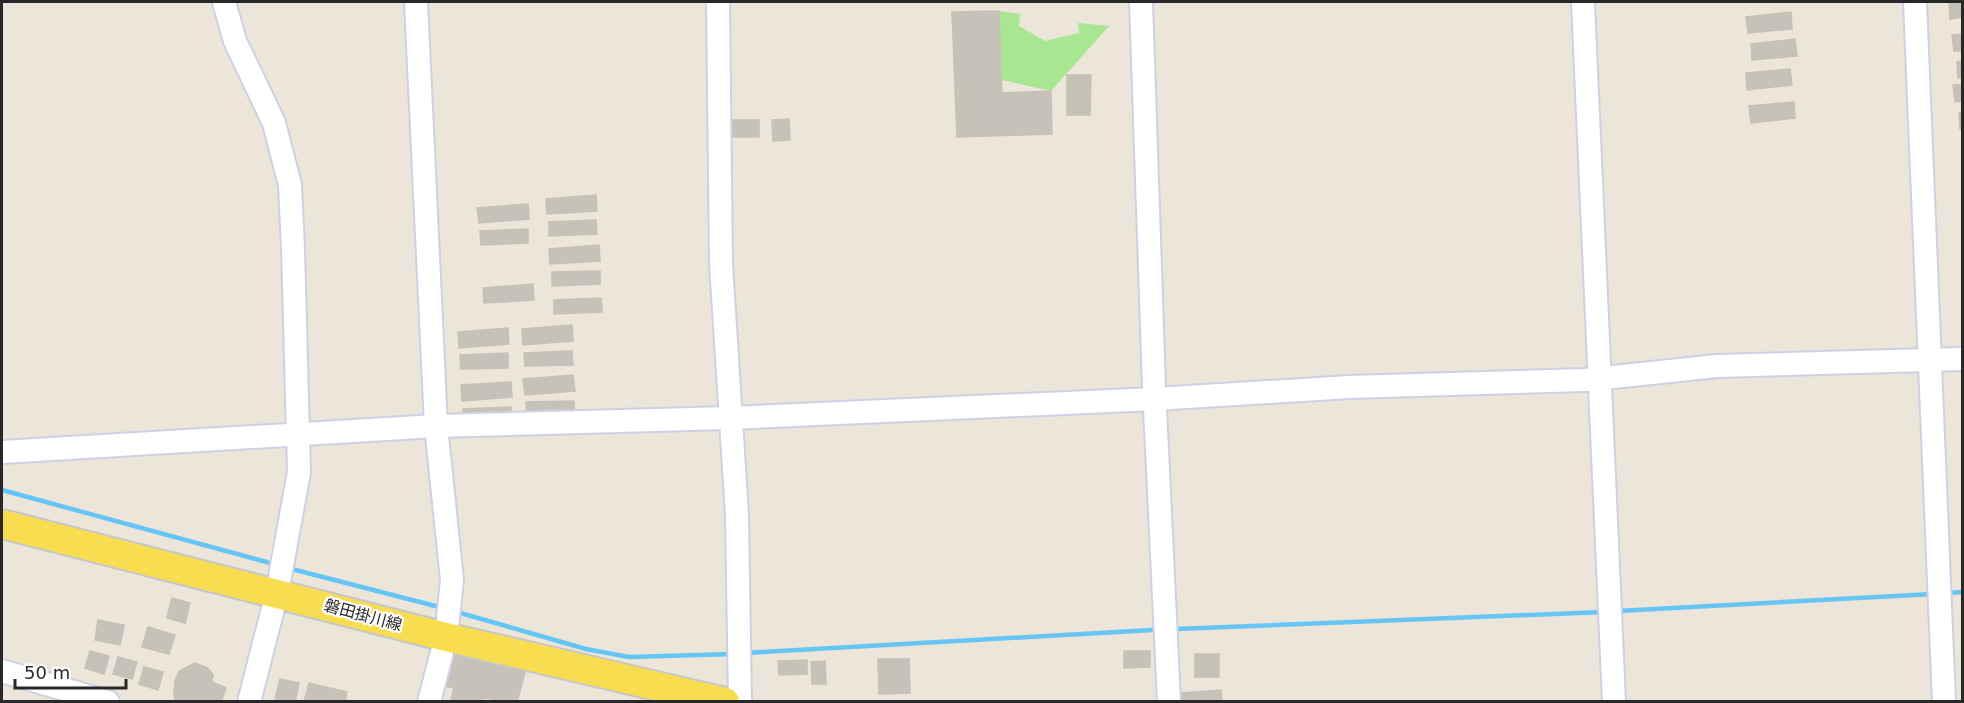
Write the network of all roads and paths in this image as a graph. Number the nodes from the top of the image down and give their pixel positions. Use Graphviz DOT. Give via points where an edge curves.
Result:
graph roads {
  1 [pos="224,2"];
  2 [pos="416,2"];
  3 [pos="718,2"];
  4 [pos="1141,2"];
  5 [pos="1583,2"];
  6 [pos="1915,2"];
  7 [pos="1962,359"];
  8 [pos="1930,360"];
  9 [pos="1601,377"];
  10 [pos="1155,399"];
  11 [pos="729,418"];
  12 [pos="436,426"];
  13 [pos="299,434"];
  14 [pos="2,452"];
  15 [pos="2,524"];
  16 [pos="277,593"];
  17 [pos="446,637"];
  18 [pos="2,671"];
  19 [pos="658,694"];
  20 [pos="108,702"];
  21 [pos="249,702"];
  22 [pos="429,702"];
  23 [pos="725,702"];
  24 [pos="740,702"];
  25 [pos="1169,702"];
  26 [pos="1614,702"];
  27 [pos="1944,702"];
  1 -- 13 [label="street" via="235,41 274,123 290,185"];
  2 -- 12 [label="street"];
  3 -- 11 [label="street" via="721,264"];
  4 -- 10 [label="street"];
  5 -- 9 [label="street"];
  6 -- 8 [label="street"];
  7 -- 8 [label="street"];
  8 -- 9 [label="street" via="1717,366"];
  8 -- 27 [label="street"];
  9 -- 10 [label="street"];
  9 -- 26 [label="street"];
  10 -- 11 [label="street"];
  10 -- 25 [label="street"];
  11 -- 12 [label="street"];
  11 -- 24 [label="street" via="736,515"];
  12 -- 13 [label="street"];
  12 -- 17 [label="street" via="452,580"];
  13 -- 14 [label="street"];
  13 -- 16 [label="street" via="299,472"];
  15 -- 16 [label="main road, 磐田掛川線"];
  16 -- 17 [label="main road, 磐田掛川線"];
  16 -- 21 [label="street"];
  17 -- 19 [label="main road, 磐田掛川線"];
  17 -- 22 [label="street"];
  18 -- 20 [label="street"];
  19 -- 23 [label="main road, 磐田掛川線"];
}
